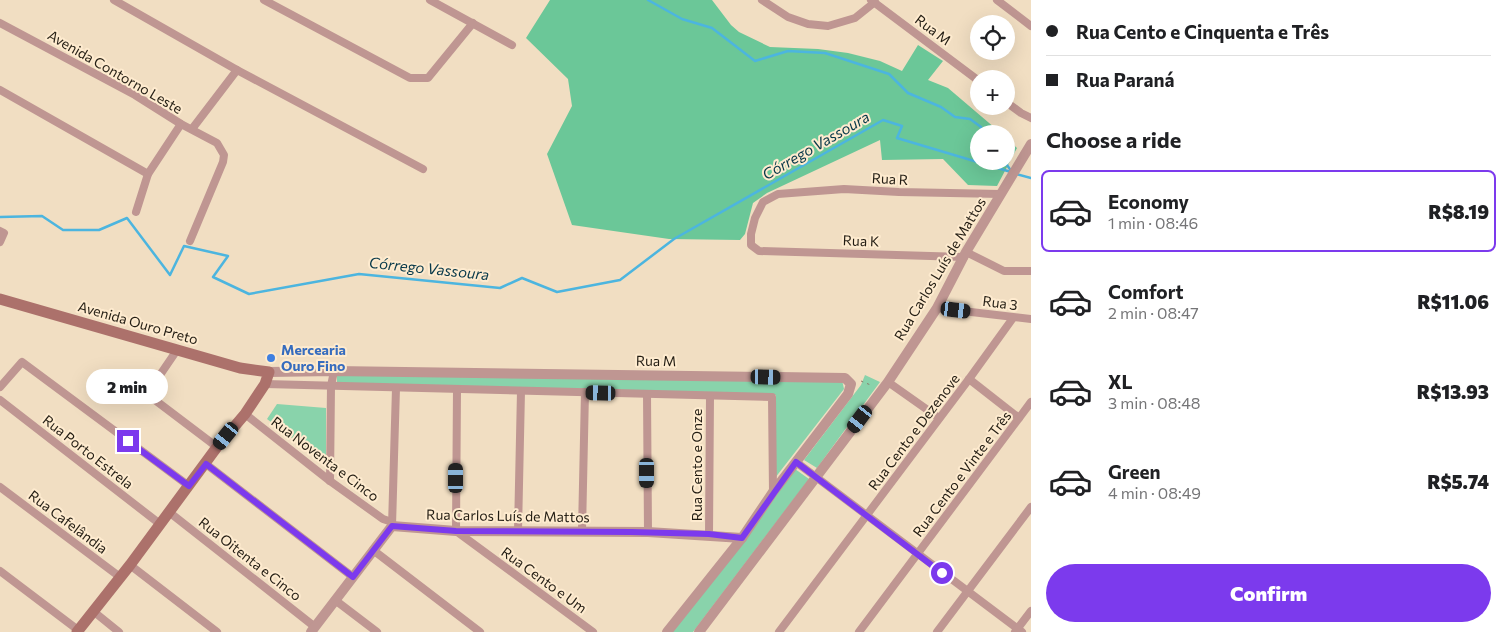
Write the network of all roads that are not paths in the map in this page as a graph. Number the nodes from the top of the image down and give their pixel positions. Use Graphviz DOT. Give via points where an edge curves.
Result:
graph roads {
  1 [pos="114,0"];
  2 [pos="264,0"];
  3 [pos="430,0"];
  4 [pos="762,0"];
  5 [pos="997,0"];
  6 [pos="873,1"];
  7 [pos="0,23"];
  8 [pos="474,23"];
  9 [pos="1031,26"];
  10 [pos="512,44"];
  11 [pos="237,70"];
  12 [pos="970,74"];
  13 [pos="0,90"];
  14 [pos="1015,109"];
  15 [pos="1031,118"];
  16 [pos="182,124"];
  17 [pos="192,129"];
  18 [pos="1031,144"];
  19 [pos="423,169"];
  20 [pos="148,174"];
  21 [pos="1004,189"];
  22 [pos="136,212"];
  23 [pos="2,232"];
  24 [pos="190,241"];
  25 [pos="0,242"];
  26 [pos="758,251"];
  27 [pos="965,255"];
  28 [pos="1031,271"];
  29 [pos="0,299"];
  30 [pos="937,308"];
  31 [pos="1013,318"];
  32 [pos="1031,319"];
  33 [pos="176,350"];
  34 [pos="334,371"];
  35 [pos="269,372"];
  36 [pos="970,379"];
  37 [pos="265,384"];
  38 [pos="331,386"];
  39 [pos="885,386"];
  40 [pos="0,387"];
  41 [pos="396,388"];
  42 [pos="457,389"];
  43 [pos="521,391"];
  44 [pos="585,392"];
  45 [pos="647,394"];
  46 [pos="710,396"];
  47 [pos="0,400"];
  48 [pos="1031,402"];
  49 [pos="245,414"];
  50 [pos="939,418"];
  51 [pos="1019,418"];
  52 [pos="217,447"];
  53 [pos="796,462"];
  54 [pos="206,464"];
  55 [pos="817,476"];
  56 [pos="330,481"];
  57 [pos="189,486"];
  58 [pos="0,487"];
  59 [pos="773,492"];
  60 [pos="1031,507"];
  61 [pos="169,512"];
  62 [pos="867,515"];
  63 [pos="160,524"];
  64 [pos="392,524"];
  65 [pos="456,531"];
  66 [pos="518,531"];
  67 [pos="582,531"];
  68 [pos="648,532"];
  69 [pos="709,534"];
  70 [pos="742,538"];
  71 [pos="373,550"];
  72 [pos="918,555"];
  73 [pos="130,565"];
  74 [pos="0,571"];
  75 [pos="120,577"];
  76 [pos="353,577"];
  77 [pos="967,592"];
  78 [pos="336,600"];
  79 [pos="93,611"];
  80 [pos="1031,611"];
  81 [pos="313,629"];
  82 [pos="78,631"];
  83 [pos="1018,631"];
  84 [pos="118,632"];
  85 [pos="217,632"];
  86 [pos="377,632"];
  87 [pos="480,632"];
  88 [pos="593,632"];
  89 [pos="667,632"];
  90 [pos="699,632"];
  91 [pos="779,632"];
  92 [pos="860,632"];
  93 [pos="937,632"];
  1 -- 11 [label="street"];
  2 -- 8 [label="street" via="410,78 428,78"];
  3 -- 8 [label="street"];
  4 -- 6 [label="street" via="788,17 828,26 855,18"];
  5 -- 9 [label="street"];
  6 -- 12 [label="street, Rua M"];
  7 -- 16 [label="street, Avenida Contorno Leste" via="135,95"];
  8 -- 10 [label="street"];
  11 -- 17 [label="street"];
  11 -- 19 [label="street"];
  13 -- 20 [label="street"];
  14 -- 15 [label="street"];
  16 -- 17 [label="street, Avenida Contorno Leste"];
  16 -- 20 [label="street"];
  17 -- 24 [label="street, Avenida Contorno Leste" via="216,143 224,155"];
  18 -- 21 [label="street, Rua Carlos Luís de Mattos"];
  20 -- 22 [label="street"];
  21 -- 26 [label="street, Rua R" via="899,192 844,188 778,194 763,202 754,218 751,245"];
  21 -- 27 [label="street, Rua Carlos Luís de Mattos"];
  23 -- 25 [label="street"];
  26 -- 27 [label="street, Rua K"];
  27 -- 28 [label="street" via="1004,271"];
  27 -- 30 [label="street, Rua Carlos Luís de Mattos"];
  29 -- 33 [label="main road, Avenida Ouro Preto"];
  30 -- 31 [label="street, Rua 3"];
  30 -- 39 [label="street, Rua Carlos Luís de Mattos"];
  31 -- 32 [label="street, Rua 3"];
  31 -- 36 [label="street, Rua Cento e Dezenove"];
  33 -- 35 [label="main road, Avenida Ouro Preto" via="240,368"];
  33 -- 52 [label="street" via="147,394"];
  34 -- 35 [label="street, Rua M"];
  34 -- 38 [label="street"];
  34 -- 53 [label="street, Rua M" via="845,378 850,384 848,394"];
  35 -- 37 [label="main road"];
  36 -- 50 [label="street, Rua Cento e Dezenove"];
  36 -- 51 [label="street"];
  37 -- 38 [label="street"];
  37 -- 49 [label="main road"];
  38 -- 41 [label="street"];
  38 -- 56 [label="street"];
  39 -- 50 [label="street"];
  39 -- 55 [label="street, Rua Carlos Luís de Mattos"];
  40 -- 57 [label="street" via="22,362"];
  41 -- 42 [label="street"];
  41 -- 64 [label="street"];
  42 -- 43 [label="street"];
  42 -- 65 [label="street"];
  43 -- 44 [label="street"];
  43 -- 66 [label="street"];
  44 -- 45 [label="street"];
  44 -- 67 [label="street"];
  45 -- 46 [label="street"];
  45 -- 68 [label="street"];
  46 -- 59 [label="street" via="772,397"];
  46 -- 69 [label="street, Rua Cento e Onze"];
  47 -- 63 [label="street, Rua Porto Estrela"];
  48 -- 51 [label="street, Rua Cento e Vinte e Três"];
  49 -- 52 [label="main road"];
  49 -- 56 [label="street, Rua Noventa e Cinco"];
  50 -- 62 [label="street, Rua Cento e Dezenove"];
  51 -- 72 [label="street, Rua Cento e Vinte e Três"];
  52 -- 54 [label="main road"];
  53 -- 55 [label="street"];
  53 -- 59 [label="street"];
  54 -- 57 [label="main road"];
  54 -- 76 [label="street"];
  55 -- 62 [label="street"];
  55 -- 90 [label="street, Rua Carlos Luís de Mattos"];
  56 -- 64 [label="street, Rua Noventa e Cinco"];
  57 -- 61 [label="main road"];
  58 -- 75 [label="street, Rua Cafelândia"];
  59 -- 70 [label="street"];
  60 -- 77 [label="street"];
  61 -- 63 [label="main road"];
  61 -- 81 [label="street, Rua Oitenta e Cinco"];
  62 -- 72 [label="street"];
  62 -- 91 [label="street, Rua Cento e Dezenove"];
  63 -- 73 [label="main road"];
  64 -- 65 [label="street, Rua Carlos Luís de Mattos"];
  64 -- 71 [label="street"];
  65 -- 66 [label="street, Rua Carlos Luís de Mattos"];
  65 -- 88 [label="street, Rua Cento e Um"];
  66 -- 67 [label="street, Rua Carlos Luís de Mattos"];
  67 -- 68 [label="street, Rua Carlos Luís de Mattos"];
  68 -- 69 [label="street, Rua Carlos Luís de Mattos"];
  69 -- 70 [label="street, Rua Carlos Luís de Mattos"];
  70 -- 89 [label="street"];
  71 -- 76 [label="street"];
  71 -- 87 [label="street"];
  72 -- 77 [label="street"];
  72 -- 92 [label="street, Rua Cento e Vinte e Três"];
  73 -- 75 [label="main road"];
  73 -- 85 [label="street"];
  74 -- 82 [label="street"];
  75 -- 79 [label="main road"];
  76 -- 78 [label="street"];
  77 -- 83 [label="street"];
  77 -- 93 [label="street"];
  78 -- 81 [label="street"];
  78 -- 86 [label="street"];
  79 -- 82 [label="main road"];
  79 -- 84 [label="street"];
  80 -- 83 [label="street"];
}
